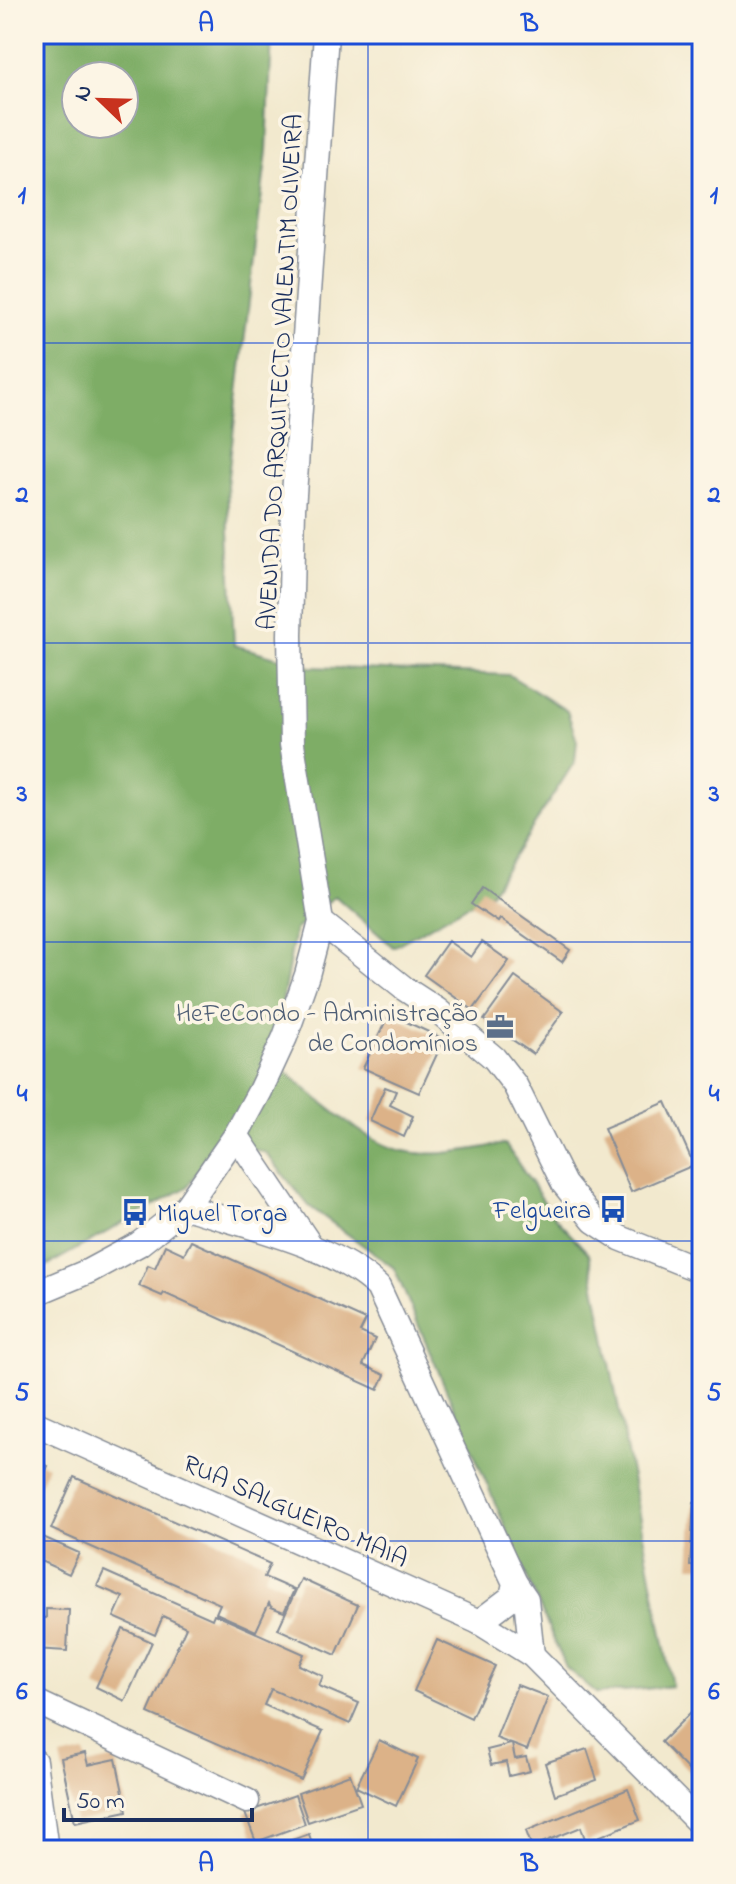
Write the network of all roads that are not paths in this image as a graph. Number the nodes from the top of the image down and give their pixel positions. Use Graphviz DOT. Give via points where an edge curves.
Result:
graph roads {
  1 [pos="326,34"];
  2 [pos="321,922"];
  3 [pos="236,1135"];
  4 [pos="186,1207"];
  5 [pos="312,1248"];
  6 [pos="702,1271"];
  7 [pos="34,1294"];
  8 [pos="34,1423"];
  9 [pos="515,1583"];
  10 [pos="479,1622"];
  11 [pos="532,1655"];
  12 [pos="34,1701"];
  13 [pos="34,1761"];
  14 [pos="247,1801"];
  15 [pos="702,1826"];
  16 [pos="46,1850"];
  1 -- 2 [label="street, AVENIDA DO ARQUITECTO VALENTIM OLIVEIRA" via="293,509 290,635 292,744"];
  2 -- 3 [label="street, AVENIDA DO ARQUITECTO VALENTIM OLIVEIRA" via="285,1037"];
  2 -- 6 [label="street" via="494,1058 515,1085 564,1184 594,1221 620,1238"];
  3 -- 4 [label="street, AVENIDA DO ARQUITECTO VALENTIM OLIVEIRA"];
  3 -- 5 [label="street"];
  4 -- 5 [label="street"];
  4 -- 7 [label="street, AVENIDA DO ARQUITECTO VALENTIM OLIVEIRA" via="139,1244"];
  5 -- 9 [label="street" via="363,1273 378,1287"];
  8 -- 10 [label="street, RUA SALGUEIRO MAIA"];
  9 -- 10 [label="street" via="512,1597"];
  9 -- 11 [label="street" via="526,1599"];
  10 -- 11 [label="street, RUA SALGUEIRO MAIA"];
  11 -- 15 [label="street, RUA SALGUEIRO MAIA"];
  12 -- 14 [label="street"];
  13 -- 16 [label="street"];
}
